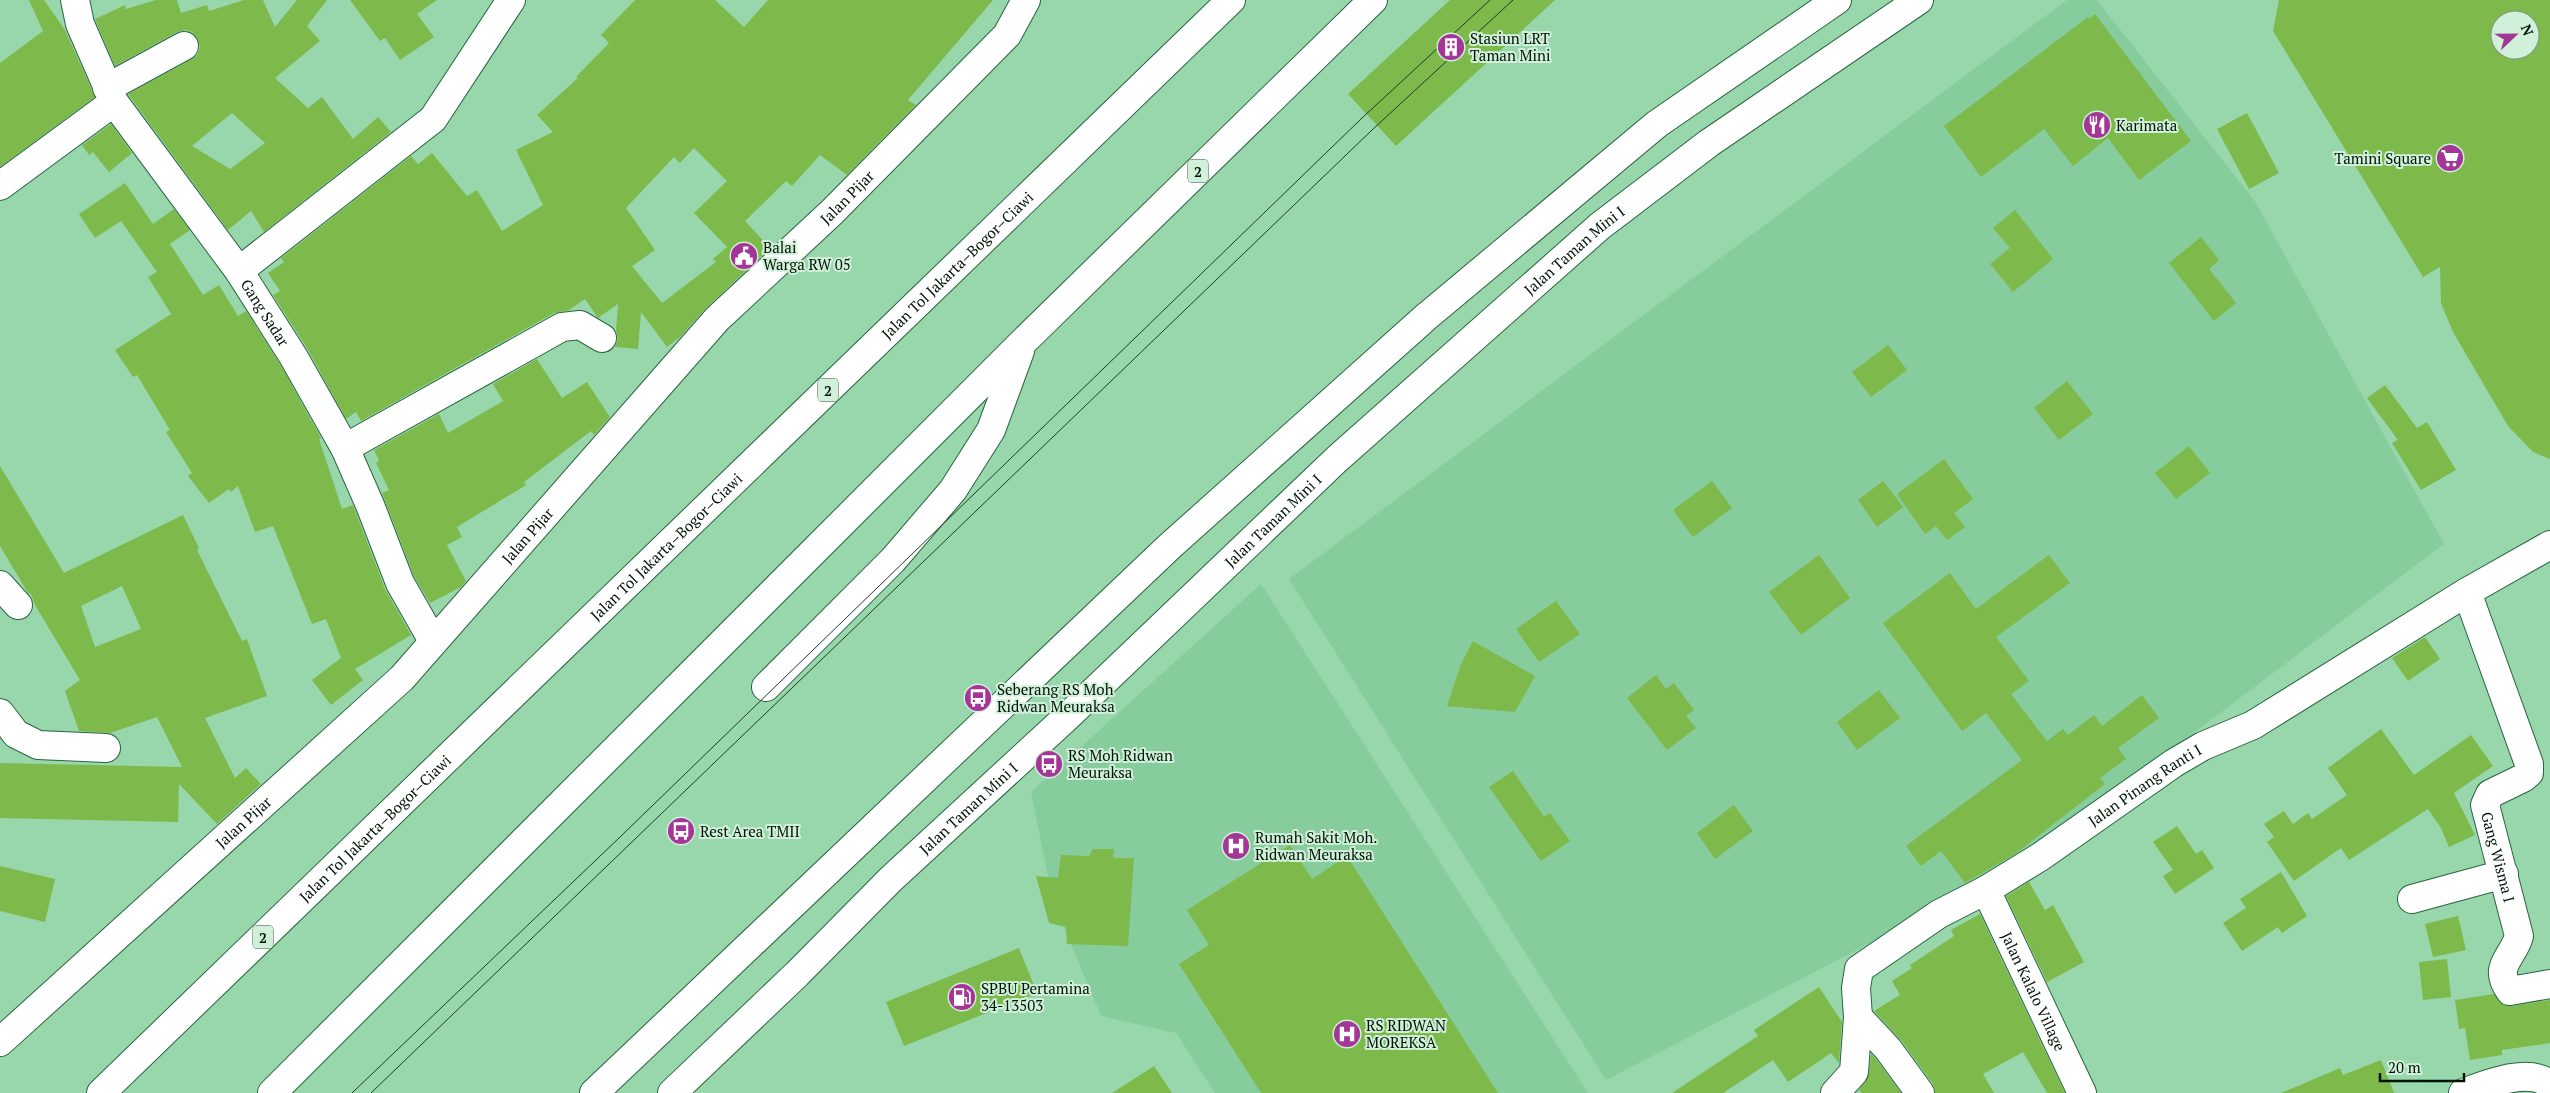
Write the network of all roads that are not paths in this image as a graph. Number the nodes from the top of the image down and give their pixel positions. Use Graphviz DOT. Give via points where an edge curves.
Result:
graph roads {
  1 [pos="75,0"];
  2 [pos="511,0"];
  3 [pos="1026,0"];
  4 [pos="1231,0"];
  5 [pos="1373,0"];
  6 [pos="1837,0"];
  7 [pos="1919,0"];
  8 [pos="184,46"];
  9 [pos="110,95"];
  10 [pos="0,186"];
  11 [pos="239,271"];
  12 [pos="602,338"];
  13 [pos="1023,342"];
  14 [pos="344,448"];
  15 [pos="2550,545"];
  16 [pos="0,585"];
  17 [pos="2467,592"];
  18 [pos="18,605"];
  19 [pos="433,641"];
  20 [pos="766,687"];
  21 [pos="0,713"];
  22 [pos="106,748"];
  23 [pos="2504,874"];
  24 [pos="1986,890"];
  25 [pos="2412,900"];
  26 [pos="2550,984"];
  27 [pos="1858,1017"];
  28 [pos="0,1042"];
  29 [pos="2550,1084"];
  30 [pos="101,1093"];
  31 [pos="272,1093"];
  32 [pos="594,1093"];
  33 [pos="672,1093"];
  34 [pos="1835,1093"];
  35 [pos="1920,1093"];
  36 [pos="2082,1093"];
  37 [pos="2463,1093"];
  1 -- 9 [label="main road, Gang Sadar" via="80,24"];
  2 -- 11 [label="main road" via="433,119"];
  3 -- 19 [label="main road, Jalan Pijar" via="1007,35 832,212 717,319"];
  4 -- 30 [label="main road, Jalan Tol Jakarta–Bogor–Ciawi / 2"];
  5 -- 13 [label="main road, 2"];
  6 -- 32 [label="main road" via="1657,124 1426,317 1176,540"];
  7 -- 33 [label="main road, Jalan Taman Mini I" via="1709,143 1600,226 1337,459 1087,699 891,879"];
  8 -- 9 [label="main road"];
  9 -- 10 [label="main road"];
  9 -- 11 [label="main road, Gang Sadar"];
  11 -- 14 [label="main road, Gang Sadar" via="293,356"];
  12 -- 14 [label="main road" via="580,325 562,327"];
  13 -- 20 [label="main road" via="991,430 953,490 893,560"];
  13 -- 31 [label="main road, 2"];
  14 -- 19 [label="main road, Gang Sadar" via="400,583"];
  15 -- 17 [label="main road, Jalan Pinang Ranti I"];
  16 -- 18 [label="main road"];
  17 -- 23 [label="main road, Gang Wisma I" via="2529,764 2529,772 2522,778 2486,798 2485,805"];
  17 -- 24 [label="main road, Jalan Pinang Ranti I" via="2253,725 2203,746 2174,763 2040,857"];
  19 -- 28 [label="main road, Jalan Pijar" via="402,678"];
  21 -- 22 [label="main road" via="16,734 38,745"];
  23 -- 25 [label="main road"];
  23 -- 26 [label="main road, Gang Wisma I" via="2519,936 2504,963 2502,976 2505,984 2510,991"];
  24 -- 27 [label="main road, Jalan Pinang Ranti I" via="1939,914 1859,969 1856,988"];
  24 -- 36 [label="main road, Jalan Kalalo Village"];
  27 -- 34 [label="main road, Jalan Pinang Ranti I" via="1854,1072"];
  27 -- 35 [label="main road" via="1888,1049"];
  29 -- 37 [label="main road" via="2529,1077 2498,1081"];
}
